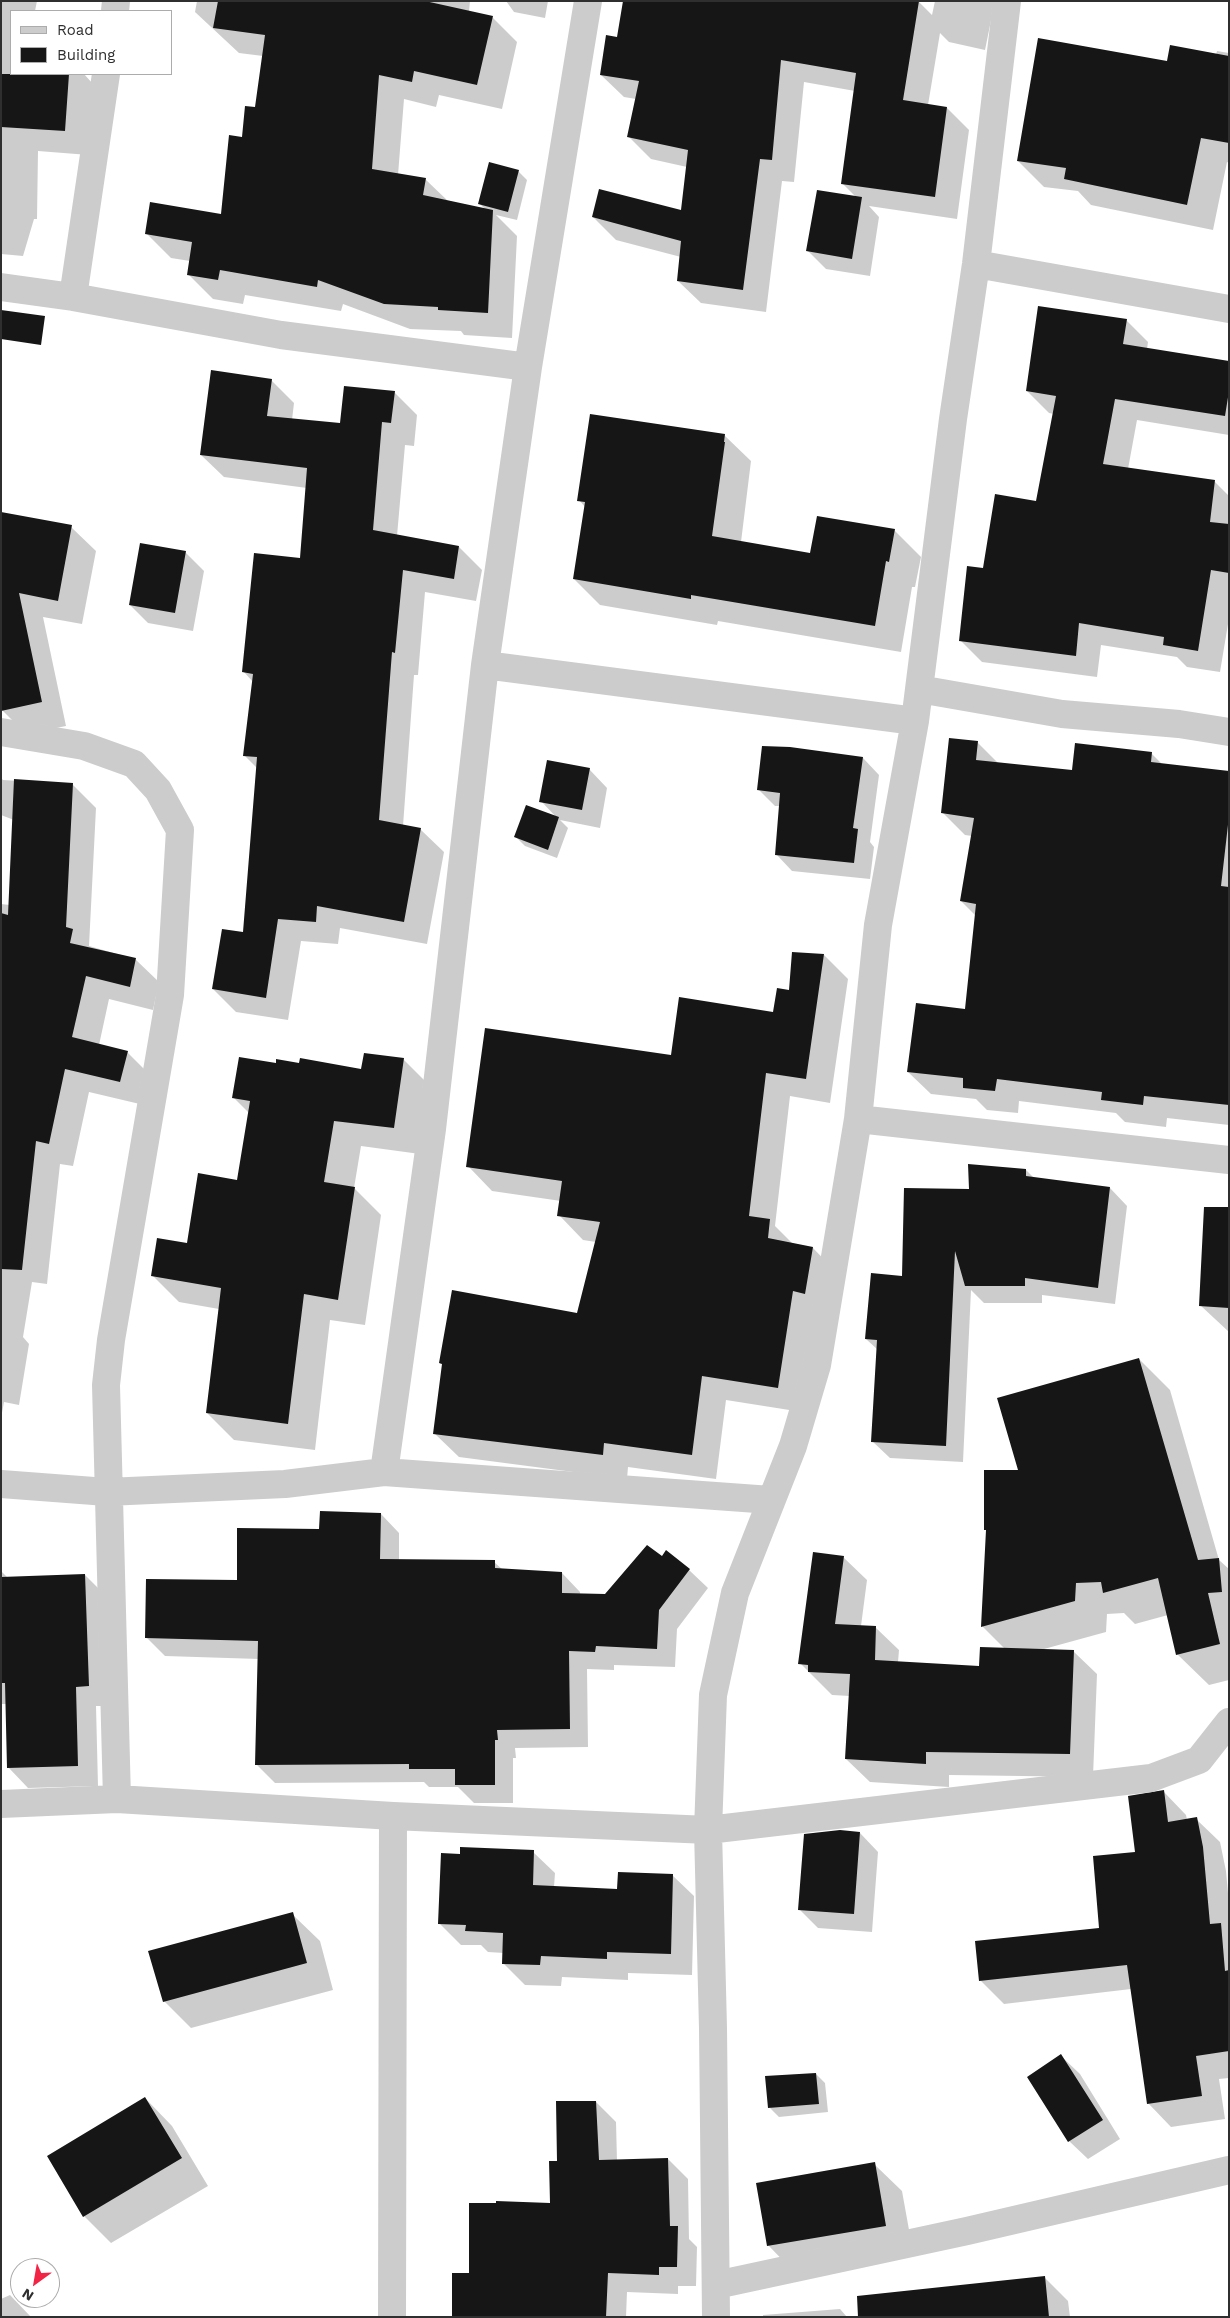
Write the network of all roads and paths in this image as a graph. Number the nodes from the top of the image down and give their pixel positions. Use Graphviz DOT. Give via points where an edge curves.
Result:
graph roads {
  1 [pos="588,1"];
  2 [pos="1007,1"];
  3 [pos="106,75"];
  4 [pos="976,264"];
  5 [pos="1,287"];
  6 [pos="73,297"];
  7 [pos="1229,309"];
  8 [pos="528,367"];
  9 [pos="484,665"];
  10 [pos="919,689"];
  11 [pos="915,721"];
  12 [pos="1,732"];
  13 [pos="1229,732"];
  14 [pos="858,1119"];
  15 [pos="1229,1160"];
  16 [pos="384,1472"];
  17 [pos="1,1484"];
  18 [pos="107,1492"];
  19 [pos="771,1500"];
  20 [pos="1229,1722"];
  21 [pos="117,1799"];
  22 [pos="1,1804"];
  23 [pos="393,1816"];
  24 [pos="708,1830"];
  25 [pos="1229,2170"];
  26 [pos="716,2285"];
  27 [pos="392,2317"];
  28 [pos="716,2317"];
  1 -- 8 [label="street"];
  2 -- 4 [label="street"];
  3 -- 6 [label="street"];
  4 -- 7 [label="street"];
  4 -- 10 [label="street"];
  5 -- 6 [label="street"];
  6 -- 8 [label="street" via="281,335"];
  8 -- 9 [label="street"];
  9 -- 11 [label="street"];
  9 -- 16 [label="street" via="432,1129"];
  10 -- 11 [label="street"];
  10 -- 13 [label="street" via="1062,714"];
  11 -- 14 [label="street" via="878,925"];
  12 -- 18 [label="street" via="84,746 134,764 158,790 180,830 170,995 106,1385"];
  14 -- 15 [label="street"];
  14 -- 19 [label="street" via="817,1365 793,1446"];
  16 -- 18 [label="street" via="285,1484"];
  16 -- 19 [label="street"];
  17 -- 18 [label="street"];
  18 -- 21 [label="street"];
  19 -- 24 [label="street" via="735,1592 713,1695"];
  20 -- 24 [label="street" via="1199,1760 1151,1778"];
  21 -- 22 [label="street"];
  21 -- 23 [label="street"];
  23 -- 24 [label="street"];
  23 -- 27 [label="street"];
  24 -- 26 [label="street"];
  25 -- 26 [label="street"];
  26 -- 28 [label="street"];
}
